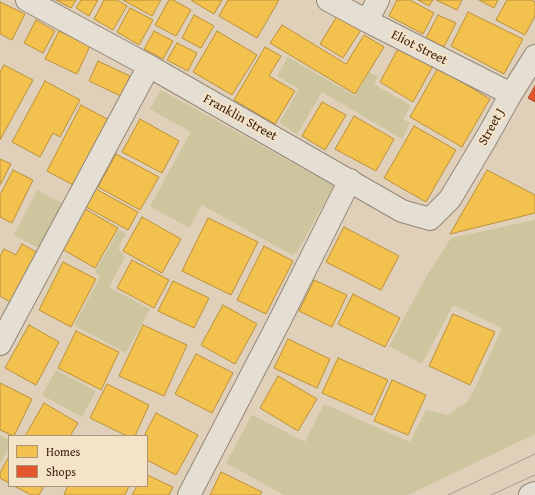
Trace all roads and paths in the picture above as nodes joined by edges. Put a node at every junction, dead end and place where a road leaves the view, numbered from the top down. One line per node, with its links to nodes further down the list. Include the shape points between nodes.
1 (27, 0): 6 (street, Franklin Street)
2 (328, 0): 4 (street, Eliot Street)
3 (378, 0): 4 (street)
4 (367, 21): 7 (street, Eliot Street)
5 (535, 56): 7 (street, Street J)
6 (149, 66): 8 (street, Franklin Street); 10 (street)
7 (511, 94): 9 (street, Street J)
8 (350, 180): 9 (street, Franklin Street, via 402,211 430,219); 12 (street)
9 (450, 199)
10 (0, 344)
11 (535, 493): 13 (street)
12 (189, 495)
13 (530, 495)

